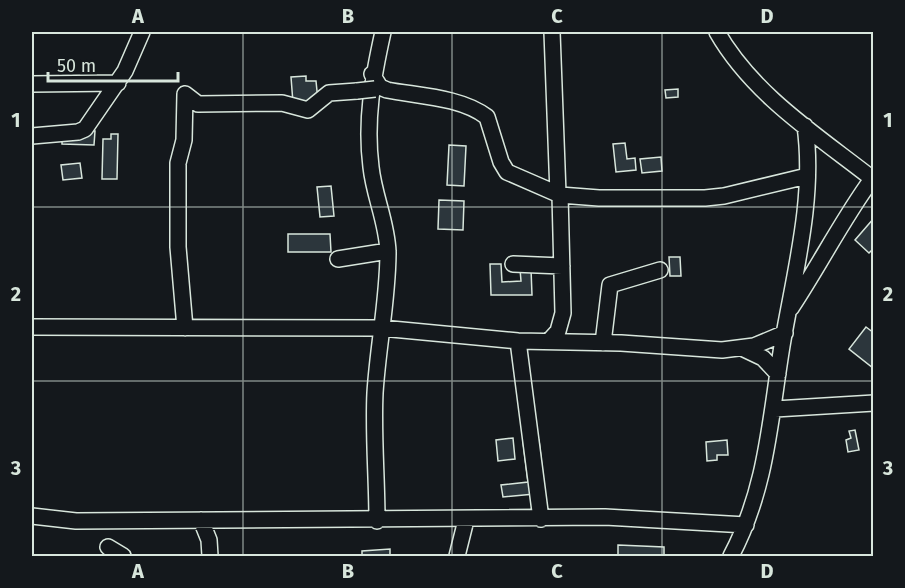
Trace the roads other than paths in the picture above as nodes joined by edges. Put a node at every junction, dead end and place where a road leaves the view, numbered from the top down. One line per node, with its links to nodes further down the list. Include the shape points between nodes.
1 (142, 32): 6 (street)
2 (383, 32): 5 (street)
3 (552, 32): 13 (street)
4 (717, 32): 9 (street, via 743,69)
5 (372, 74): 13 (street, via 380,87 387,90 481,113 487,117 507,172); 14 (street, via 368,125 371,168)
6 (118, 83): 7 (street); 10 (street, via 85,129)
7 (32, 84)
8 (375, 89): 21 (street, bridge, via 329,93 308,110 282,103 198,104 185,94 184,140 178,163 178,247)
9 (805, 126): 11 (street); 12 (street)
10 (32, 136)
11 (807, 176): 13 (street, via 705,198); 19 (street)
12 (872, 177): 19 (street)
13 (559, 195): 17 (street)
14 (388, 251): 15 (street); 22 (street)
15 (338, 259)
16 (513, 264): 17 (street)
17 (562, 266): 25 (street, via 563,313 558,331)
18 (660, 270): 26 (street, via 610,285)
19 (788, 313): 23 (street)
20 (32, 327): 21 (street)
21 (185, 328): 22 (street)
22 (381, 328): 24 (street); 35 (street, via 375,396)
23 (785, 333): 27 (street); 28 (street)
24 (518, 341): 25 (street); 32 (street)
25 (549, 341): 26 (street)
26 (603, 342): 27 (street)
27 (742, 348): 28 (street, via 763,358)
28 (778, 374): 30 (street)
29 (873, 403): 30 (street)
30 (775, 409): 36 (street, via 759,490)
31 (32, 516): 33 (street, via 76,521)
32 (541, 519): 34 (street); 36 (street, via 605,517)
33 (201, 520): 35 (street); 39 (street)
34 (466, 520): 35 (street); 40 (street)
35 (377, 521)
36 (746, 525): 41 (street)
37 (108, 547): 38 (street)
38 (123, 556)
39 (210, 556)
40 (457, 556)
41 (731, 556)

